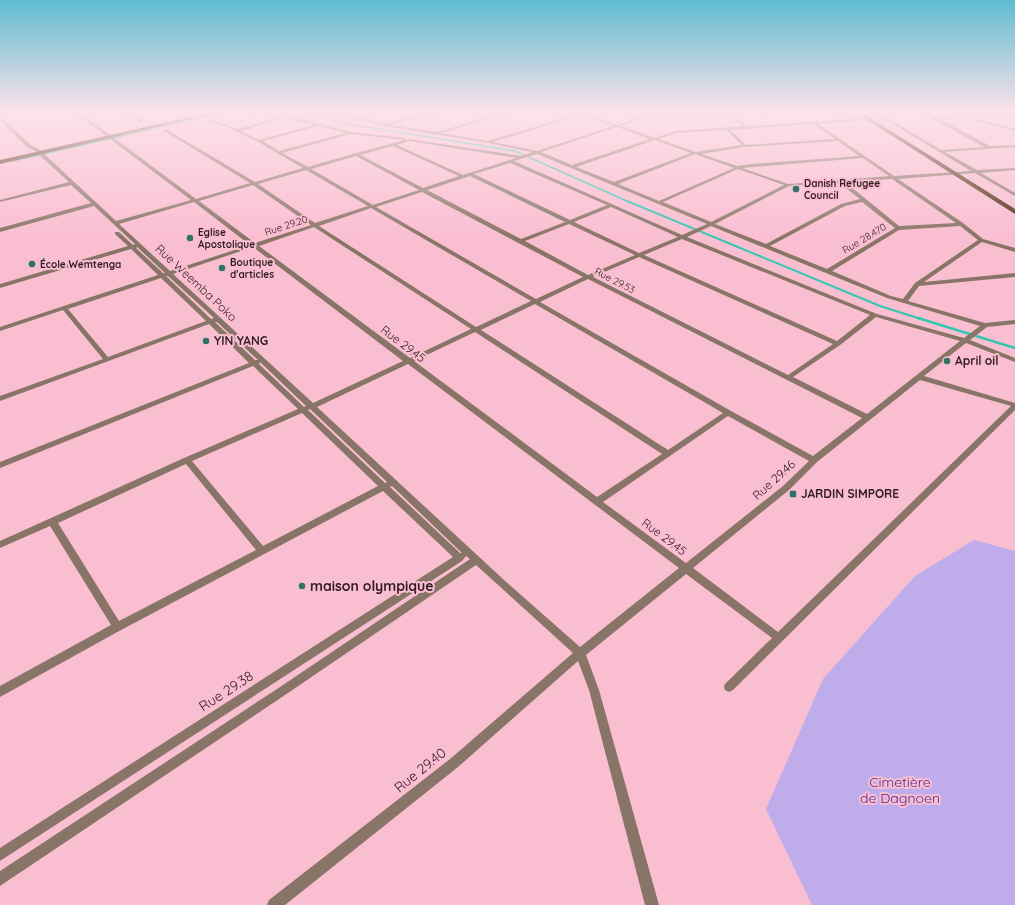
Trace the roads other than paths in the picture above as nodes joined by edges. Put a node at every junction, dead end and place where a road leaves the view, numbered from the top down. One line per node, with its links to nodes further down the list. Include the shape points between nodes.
1 (26, 153): 19 (main road)
2 (37, 153): 32 (street, Rue Weemba Poko)
3 (131, 153): 38 (street, Rue 29.45)
4 (203, 153): 33 (street)
5 (282, 153): 23 (street)
6 (412, 153): 29 (street)
7 (497, 153): 17 (street)
8 (533, 153): 17 (street)
9 (539, 153): 21 (street)
10 (609, 153): 21 (street)
11 (695, 153): 22 (street); 34 (street)
12 (858, 153): 18 (street)
13 (923, 153): 27 (main road)
14 (929, 153): 28 (main road)
15 (944, 153): 25 (street)
16 (355, 154): 23 (street); 36 (street, Rue 29.53)
17 (522, 157): 20 (street, Rue 29.20)
18 (863, 157): 22 (street, via 762,163); 30 (street)
19 (0, 160)
20 (510, 161): 26 (street, Rue 29.20); 42 (street)
21 (573, 166): 34 (street)
22 (739, 167): 35 (street); 41 (street)
23 (307, 168): 33 (street); 44 (street)
24 (1015, 170): 25 (street)
25 (978, 172): 28 (street); 37 (street)
26 (470, 174): 29 (street, Rue 29.20); 47 (street)
27 (956, 174): 28 (street); 30 (street); 46 (main road)
28 (963, 174): 45 (main road)
29 (462, 176): 36 (street, Rue 29.20)
30 (896, 178): 31 (street); 49 (street)
31 (840, 181): 35 (street); 39 (street)
32 (69, 184): 40 (street); 43 (street, Rue Weemba Poko)
33 (253, 184): 38 (street); 50 (street)
34 (614, 184): 41 (street)
35 (788, 185): 51 (street)
36 (422, 190): 44 (street, Rue 29.20); 56 (street, Rue 29.53)
37 (1015, 195)
38 (195, 200): 48 (street); 57 (street, Rue 29.45)
39 (863, 200): 52 (street); 59 (street, via 843,205)
40 (0, 201)
41 (658, 203): 51 (street)
42 (612, 204): 47 (street); 54 (street)
43 (92, 205): 48 (street, Rue Weemba Poko); 53 (street); 58 (street, Rue Weemba Poko)
44 (371, 206): 50 (street, Rue 29.20); 68 (street)
45 (1015, 206)
46 (1015, 212)
47 (571, 221): 56 (street); 61 (street)
48 (115, 223): 58 (street, Rue Weemba Poko)
49 (962, 224): 52 (street, Rue 28.470); 55 (street)
50 (314, 225): 57 (street, Rue 29.20); 77 (street)
51 (708, 226): 54 (street); 59 (street)
52 (898, 228): 62 (street, Rue 28.470)
53 (0, 230)
54 (685, 236): 61 (street); 71 (street)
55 (981, 240): 60 (street); 66 (street)
56 (521, 241): 65 (street, Rue 29.53)
57 (254, 245): 63 (street, Rue 29.20); 83 (street, Rue 29.45)
58 (135, 246): 63 (street, Rue Weemba Poko); 67 (street)
59 (765, 247): 62 (street)
60 (1015, 250)
61 (639, 255): 65 (street); 79 (street)
62 (827, 272): 69 (street)
63 (166, 274): 70 (street, Rue 29.20); 72 (street, Rue Weemba Poko); 73 (street, Rue Weemba Poko)
64 (1015, 275): 66 (street)
65 (588, 277): 68 (street); 85 (street, Rue 29.53)
66 (917, 284): 69 (street)
67 (0, 286)
68 (536, 301): 77 (street); 90 (street)
69 (904, 302): 75 (street)
70 (64, 308): 76 (street, Rue 29.20); 80 (street)
71 (875, 315): 78 (street); 79 (street)
72 (218, 319): 73 (street); 82 (street, Rue Weemba Poko)
73 (211, 322): 80 (street); 82 (street, Rue Weemba Poko)
74 (1015, 322): 75 (street)
75 (985, 325): 78 (street, Rue 29.46)
76 (0, 329)
77 (476, 329): 83 (street); 92 (street)
78 (964, 340): 81 (street); 84 (street, Rue 29.46)
79 (838, 344): 85 (street)
80 (107, 360): 86 (street)
81 (1015, 360)
82 (258, 361): 87 (street, Rue Weemba Poko); 89 (street, Rue Weemba Poko); 95 (street)
83 (407, 361): 87 (street); 97 (street, Rue 29.45)
84 (919, 377): 88 (street); 91 (street, Rue 29.46)
85 (789, 378): 91 (street, Rue 29.53)
86 (0, 399)
87 (312, 406): 89 (street); 96 (street, Rue Weemba Poko)
88 (1015, 406): 104 (street)
89 (304, 410): 93 (street); 96 (street, Rue Weemba Poko)
90 (728, 413): 92 (street); 94 (street)
91 (868, 418): 94 (street, Rue 29.46)
92 (667, 453): 97 (street)
93 (187, 460): 98 (street); 100 (street)
94 (814, 460): 102 (street, Rue 29.46, via 786,488)
95 (0, 465)
96 (389, 484): 100 (street); 101 (street, Rue Weemba Poko); 101 (street, Rue Weemba Poko)
97 (598, 501): 102 (street, Rue 29.45)
98 (52, 521): 99 (street); 103 (street)
99 (0, 545)
100 (262, 551): 103 (street)
101 (468, 556): 105 (street); 108 (street, Rue 29.38); 109 (street, via 284,690)
102 (686, 567): 104 (street, Rue 29.45); 105 (street, Rue 29.46)
103 (117, 627): 107 (street)
104 (779, 638): 106 (street)
105 (580, 653): 110 (street, Rue 29.40, via 454,763); 111 (street, via 594,690)
106 (729, 687)
107 (0, 692)
108 (0, 856)
109 (0, 878)
110 (274, 905)
111 (652, 905)

